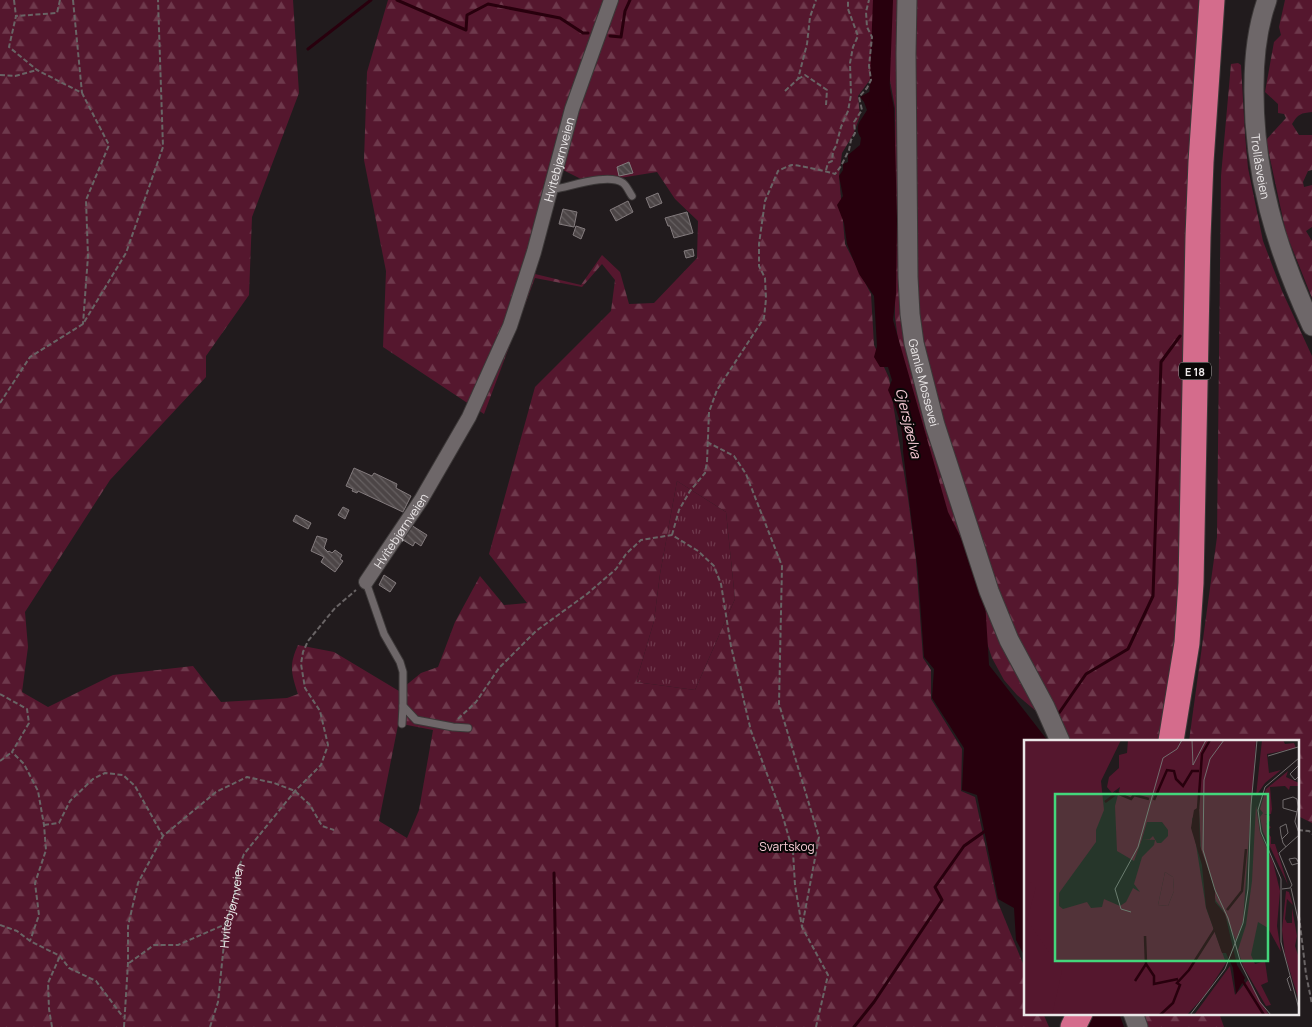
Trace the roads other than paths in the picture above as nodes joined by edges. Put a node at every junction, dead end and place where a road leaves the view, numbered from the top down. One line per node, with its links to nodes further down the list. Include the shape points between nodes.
1 (611, 0): 6 (street, Hvitebjørnveien, via 572,109)
2 (907, 0): 13 (main road, Gamle Mossevei, via 908,277 914,343 935,425 989,591 1009,640)
3 (1212, 0): 14 (highway, E 18, via 1198,237 1191,583 1187,643)
4 (1221, 0): 15 (highway, E 18, via 1210,152 1202,581 1197,642)
5 (1267, 0): 8 (main road, Trollåsveien, via 1258,33 1254,69 1259,163 1269,216)
6 (551, 189): 7 (lane, via 610,179 623,184); 9 (street, Hvitebjørnveien, via 510,326 469,417 421,500)
7 (632, 196)
8 (1312, 326)
9 (366, 582): 10 (lane, via 384,634 403,672)
10 (403, 706): 11 (lane); 12 (lane, via 416,720)
11 (402, 724)
12 (468, 728)
13 (1060, 740)
14 (1171, 740)
15 (1181, 740)
16 (1080, 1014): 19 (highway)
17 (1092, 1014): 20 (highway)
18 (1133, 1014): 21 (main road)
19 (1073, 1027)
20 (1086, 1027)
21 (1138, 1027)

